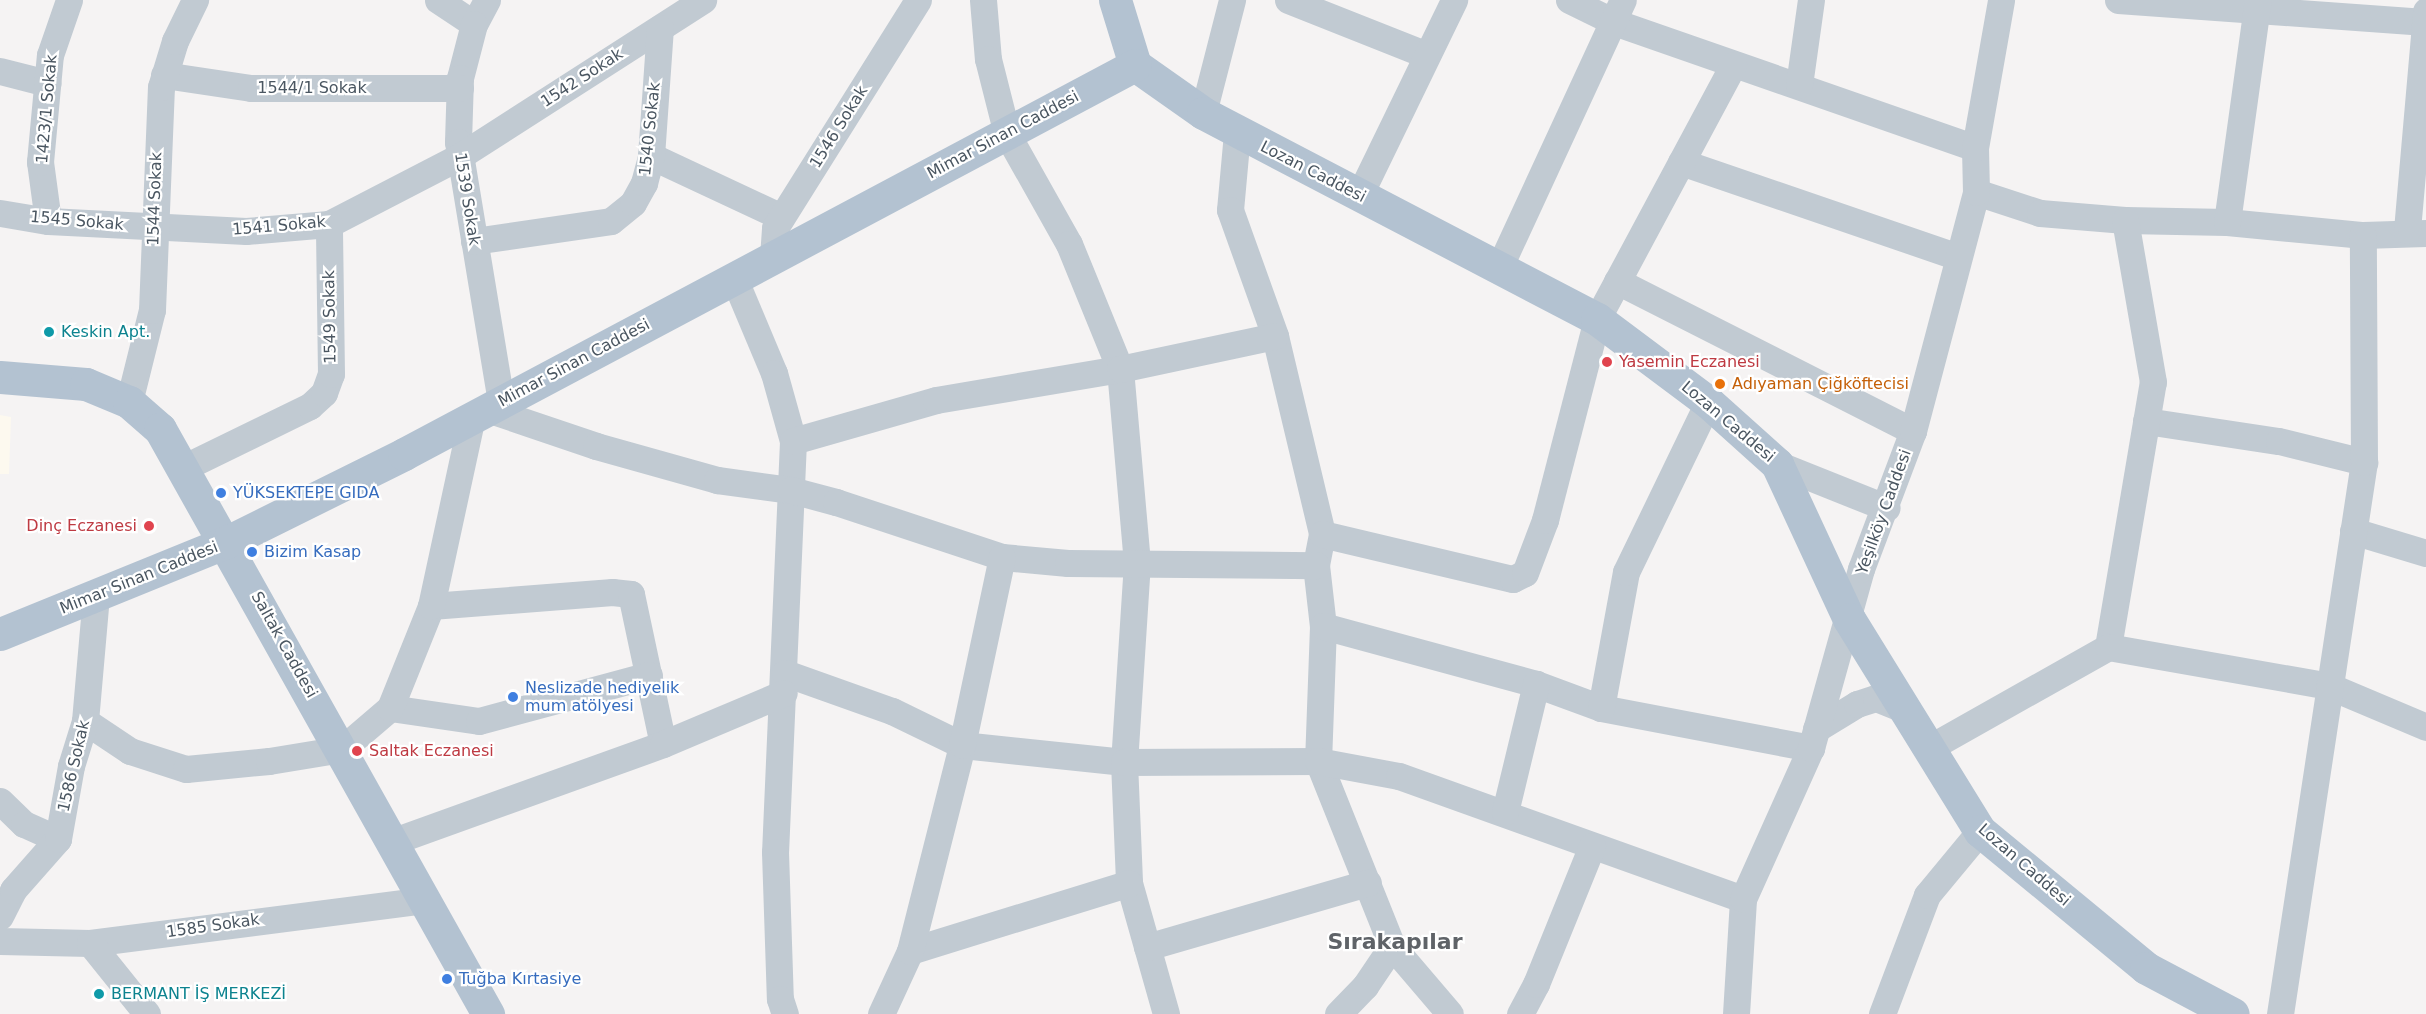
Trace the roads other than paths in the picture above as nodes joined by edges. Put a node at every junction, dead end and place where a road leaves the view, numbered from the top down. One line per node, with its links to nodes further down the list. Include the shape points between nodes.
1 (69, 0): 26 (street, 1423/1 Sokak, via 50,55)
2 (195, 0): 25 (street, 1544 Sokak)
3 (438, 0): 19 (street)
4 (487, 0): 19 (street, 1539 Sokak)
5 (703, 0): 20 (street, 1542 Sokak)
6 (982, 0): 31 (street, via 988,59)
7 (1115, 0): 22 (main road)
8 (1232, 0): 29 (street)
9 (1288, 0): 21 (street)
10 (1454, 0): 21 (street)
11 (1569, 0): 17 (street)
12 (1811, 0): 27 (street)
13 (2001, 0): 32 (street, Yeşilköy Caddesi)
14 (2118, 0): 16 (street)
15 (908, 3): 39 (street, 1546 Sokak)
16 (2258, 5): 18 (street); 42 (street)
17 (1618, 11): 23 (street); 50 (street)
18 (2426, 16): 45 (street)
19 (474, 24): 28 (street, 1539 Sokak)
20 (660, 28): 33 (street, 1542 Sokak); 34 (street, 1540 Sokak)
21 (1427, 55): 37 (street)
22 (1135, 64): 29 (main road, Lozan Caddesi); 31 (main road, Mimar Sinan Caddesi)
23 (1733, 65): 27 (street); 35 (street)
24 (0, 71): 26 (street)
25 (164, 75): 28 (street, 1544/1 Sokak, via 251,88); 44 (street, 1544 Sokak)
26 (47, 83): 41 (street, 1423/1 Sokak, via 40,162)
27 (1799, 85): 32 (street)
28 (460, 88): 33 (street, 1539 Sokak)
29 (1203, 113): 30 (main road, Lozan Caddesi)
30 (1237, 133): 37 (main road, Lozan Caddesi); 54 (street, via 1230,210)
31 (1007, 134): 48 (main road, Mimar Sinan Caddesi); 55 (street, via 1069,244)
32 (1975, 148): 36 (street, Yeşilköy Caddesi)
33 (460, 156): 43 (street, 1541 Sokak); 47 (street, 1539 Sokak)
34 (651, 156): 39 (street); 47 (street, 1540 Sokak, via 644,183 633,203 611,221)
35 (1680, 162): 49 (street); 52 (street)
36 (1976, 192): 40 (street, via 2040,213); 49 (street, Yeşilköy Caddesi)
37 (1359, 196): 50 (main road, Lozan Caddesi)
38 (0, 213): 41 (street, 1545 Sokak)
39 (781, 217): 48 (street, 1546 Sokak, via 775,228)
40 (2125, 220): 42 (street); 60 (street, via 2153,382)
41 (48, 221): 44 (street, 1545 Sokak)
42 (2227, 222): 46 (street)
43 (328, 224): 44 (street, 1541 Sokak, via 246,231); 65 (street, 1549 Sokak, via 331,375 324,393 310,406)
44 (154, 228): 57 (street, 1544 Sokak, via 152,310)
45 (2416, 232): 46 (street)
46 (2363, 235): 63 (street)
47 (474, 241): 59 (street, 1539 Sokak)
48 (773, 257): 51 (main road, Mimar Sinan Caddesi)
49 (1958, 257): 61 (street, Yeşilköy Caddesi)
50 (1499, 268): 53 (main road, Lozan Caddesi)
51 (734, 278): 59 (main road, Mimar Sinan Caddesi); 62 (street, via 774,373)
52 (1617, 280): 53 (street); 61 (street)
53 (1597, 319): 58 (main road, Lozan Caddesi); 69 (street, via 1545,520 1526,573 1513,579)
54 (1275, 336): 55 (street); 69 (street)
55 (1120, 369): 62 (street, via 936,400); 73 (street)
56 (0, 377): 57 (main road, Saltak Caddesi, via 86,384)
57 (129, 402): 65 (main road, Saltak Caddesi, via 160,429)
58 (1708, 402): 64 (main road, Lozan Caddesi); 86 (street, via 1626,572)
59 (486, 410): 66 (street, via 717,480); 70 (main road, Mimar Sinan Caddesi); 76 (street)
60 (2146, 420): 63 (street, via 2278,441); 80 (street)
61 (1913, 431): 67 (street, Yeşilköy Caddesi)
62 (793, 441): 66 (street)
63 (2364, 462): 68 (street)
64 (1777, 464): 67 (street); 77 (main road, Lozan Caddesi)
65 (183, 468): 70 (main road, Saltak Caddesi)
66 (791, 490): 72 (street, via 902,521); 82 (street)
67 (1887, 508): 77 (street, Yeşilköy Caddesi, via 1861,569)
68 (2353, 531): 71 (street); 84 (street)
69 (1322, 534): 74 (street)
70 (226, 542): 75 (main road, Mimar Sinan Caddesi); 94 (main road, Saltak Caddesi)
71 (2426, 553)
72 (1002, 557): 73 (street, via 1068,563); 92 (street)
73 (1137, 562): 74 (street); 96 (street)
74 (1316, 565): 78 (street)
75 (96, 596): 79 (main road, Mimar Sinan Caddesi); 88 (street, 1586 Sokak)
76 (431, 606): 81 (street, via 631,594); 85 (street)
77 (1849, 619): 87 (main road, Lozan Caddesi); 90 (street, Yeşilköy Caddesi)
78 (1323, 626): 83 (street); 95 (street)
79 (1, 633)
80 (2108, 647): 84 (street); 93 (street)
81 (649, 675): 85 (street, via 479,721); 91 (street)
82 (784, 683): 91 (street); 92 (street, via 892,711); 115 (street, via 776,852 780,999)
83 (1536, 684): 86 (street); 98 (street)
84 (2329, 686): 89 (street); 124 (street)
85 (390, 708): 94 (street)
86 (1601, 708): 90 (street)
87 (1906, 710): 90 (street, via 1876,698 1857,704); 93 (main road, Lozan Caddesi)
88 (85, 722): 94 (street, via 130,751 186,769); 100 (street, 1586 Sokak, via 71,766)
89 (2426, 727)
90 (1814, 739): 105 (street, Yeşilköy Caddesi)
91 (663, 744): 101 (street)
92 (962, 745): 96 (street); 112 (street)
93 (1929, 748): 99 (main road, Lozan Caddesi)
94 (342, 749): 101 (main road, Saltak Caddesi)
95 (1317, 761): 96 (street); 98 (street, via 1399,776); 104 (street)
96 (1124, 762): 103 (street)
97 (0, 801): 100 (street, via 24,824)
98 (1505, 812): 102 (street)
99 (1980, 831): 122 (street, via 1927,895); 123 (main road, Lozan Caddesi, via 2146,968)
100 (58, 839): 107 (street, via 13,890)
101 (394, 841): 106 (main road, Saltak Caddesi)
102 (1592, 846): 105 (street); 120 (street)
103 (1129, 883): 111 (street); 112 (street)
104 (1368, 883): 110 (street); 111 (street)
105 (1743, 899): 121 (street, Yeşilköy Caddesi)
106 (426, 900): 109 (street, 1585 Sokak); 114 (main road, Saltak Caddesi)
107 (0, 916)
108 (0, 941): 109 (street, 1585 Sokak)
109 (90, 943): 113 (street)
110 (1392, 946): 118 (street, via 1365,986); 119 (street)
111 (1147, 947): 117 (street)
112 (910, 951): 116 (street)
113 (147, 1014)
114 (488, 1014)
115 (785, 1014)
116 (881, 1014)
117 (1166, 1014)
118 (1338, 1014)
119 (1450, 1014)
120 (1520, 1014)
121 (1736, 1014)
122 (1882, 1014)
123 (2233, 1014)
124 (2280, 1014)

